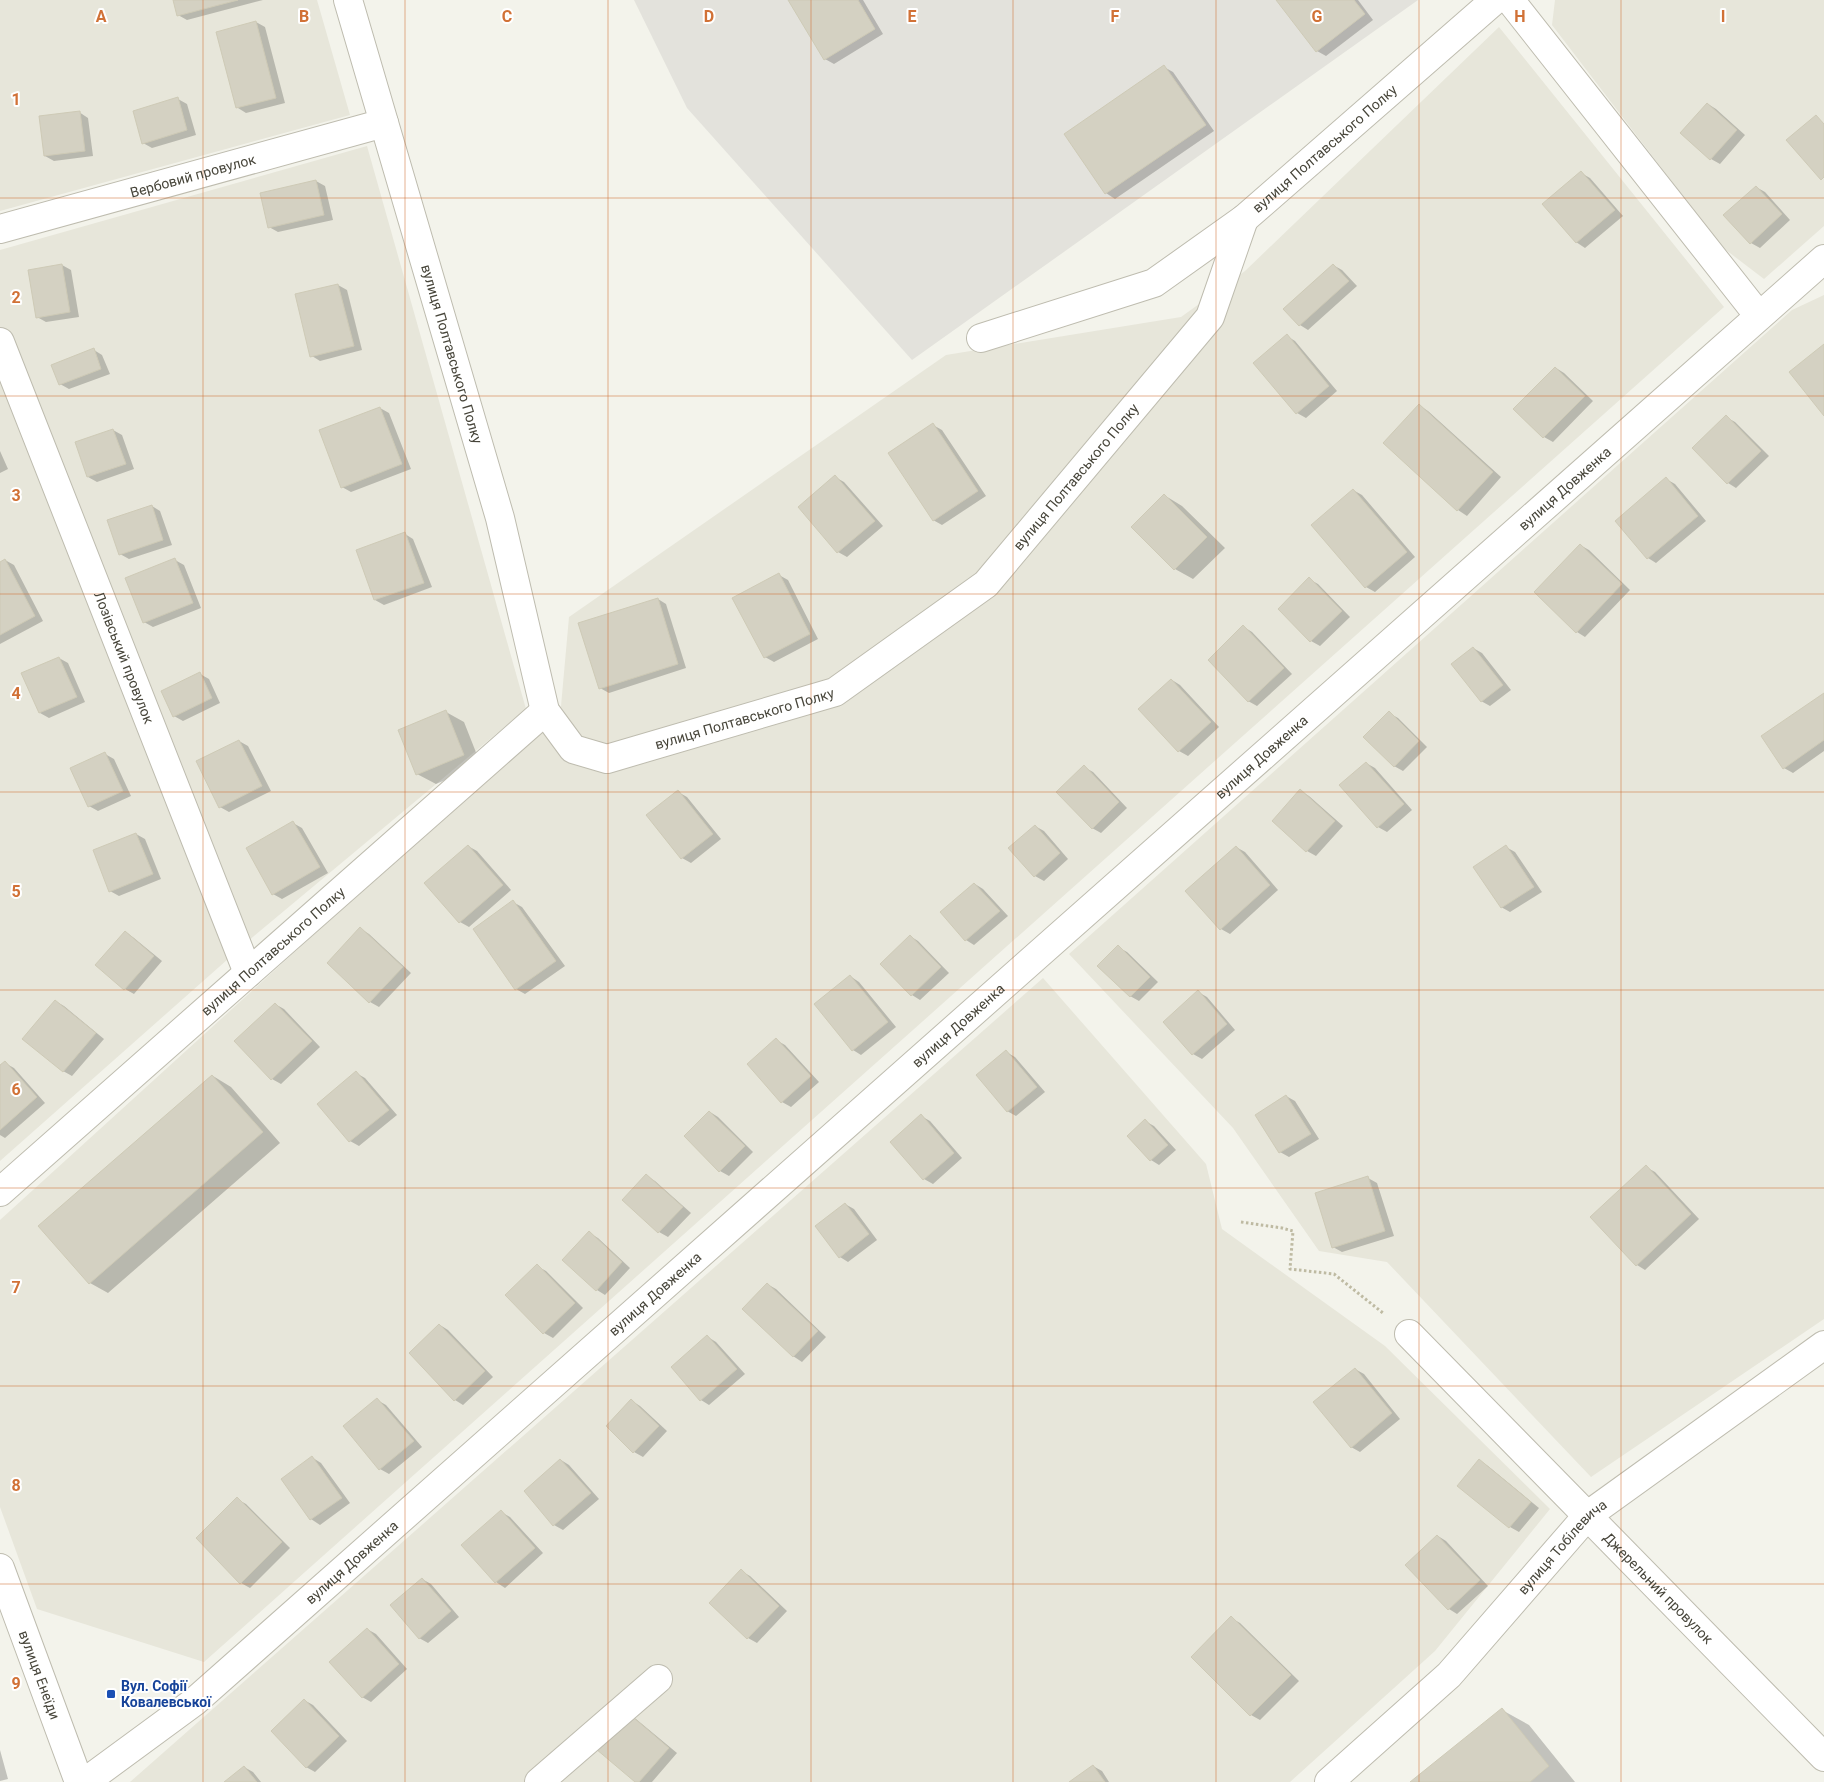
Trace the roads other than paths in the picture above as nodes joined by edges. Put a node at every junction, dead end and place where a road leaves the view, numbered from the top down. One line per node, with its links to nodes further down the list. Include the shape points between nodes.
1 (348, 0): 4 (street, вулиця Полтавського Полку)
2 (1495, 0): 5 (street, вулиця Полтавського Полку)
3 (1510, 0): 8 (street)
4 (384, 123): 6 (street, Вербовий провулок); 11 (street, вулиця Полтавського Полку, via 500,518)
5 (1244, 220): 9 (street, via 1154,283); 11 (street, вулиця Полтавського Полку, via 1210,317 986,584 868,670 834,692 607,759 573,749)
6 (0, 229)
7 (1824, 259): 8 (street, вулиця Довженка)
8 (1759, 316): 21 (street, вулиця Довженка, via 194,1702)
9 (981, 338)
10 (0, 342): 12 (street, Лозівський провулок)
11 (545, 711): 12 (street, вулиця Полтавського Полку)
12 (248, 973): 13 (street, вулиця Полтавського Полку)
13 (0, 1192)
14 (1409, 1334): 16 (street, Джерельний провулок)
15 (1824, 1345): 16 (street, вулиця Тобілевича)
16 (1588, 1515): 19 (street, Джерельний провулок); 23 (street, вулиця Тобілевича, via 1449,1674)
17 (0, 1568): 20 (street, вулиця Енеїди)
18 (658, 1678): 22 (street)
19 (1824, 1757)
20 (79, 1782)
21 (85, 1782)
22 (539, 1782)
23 (1329, 1782)

